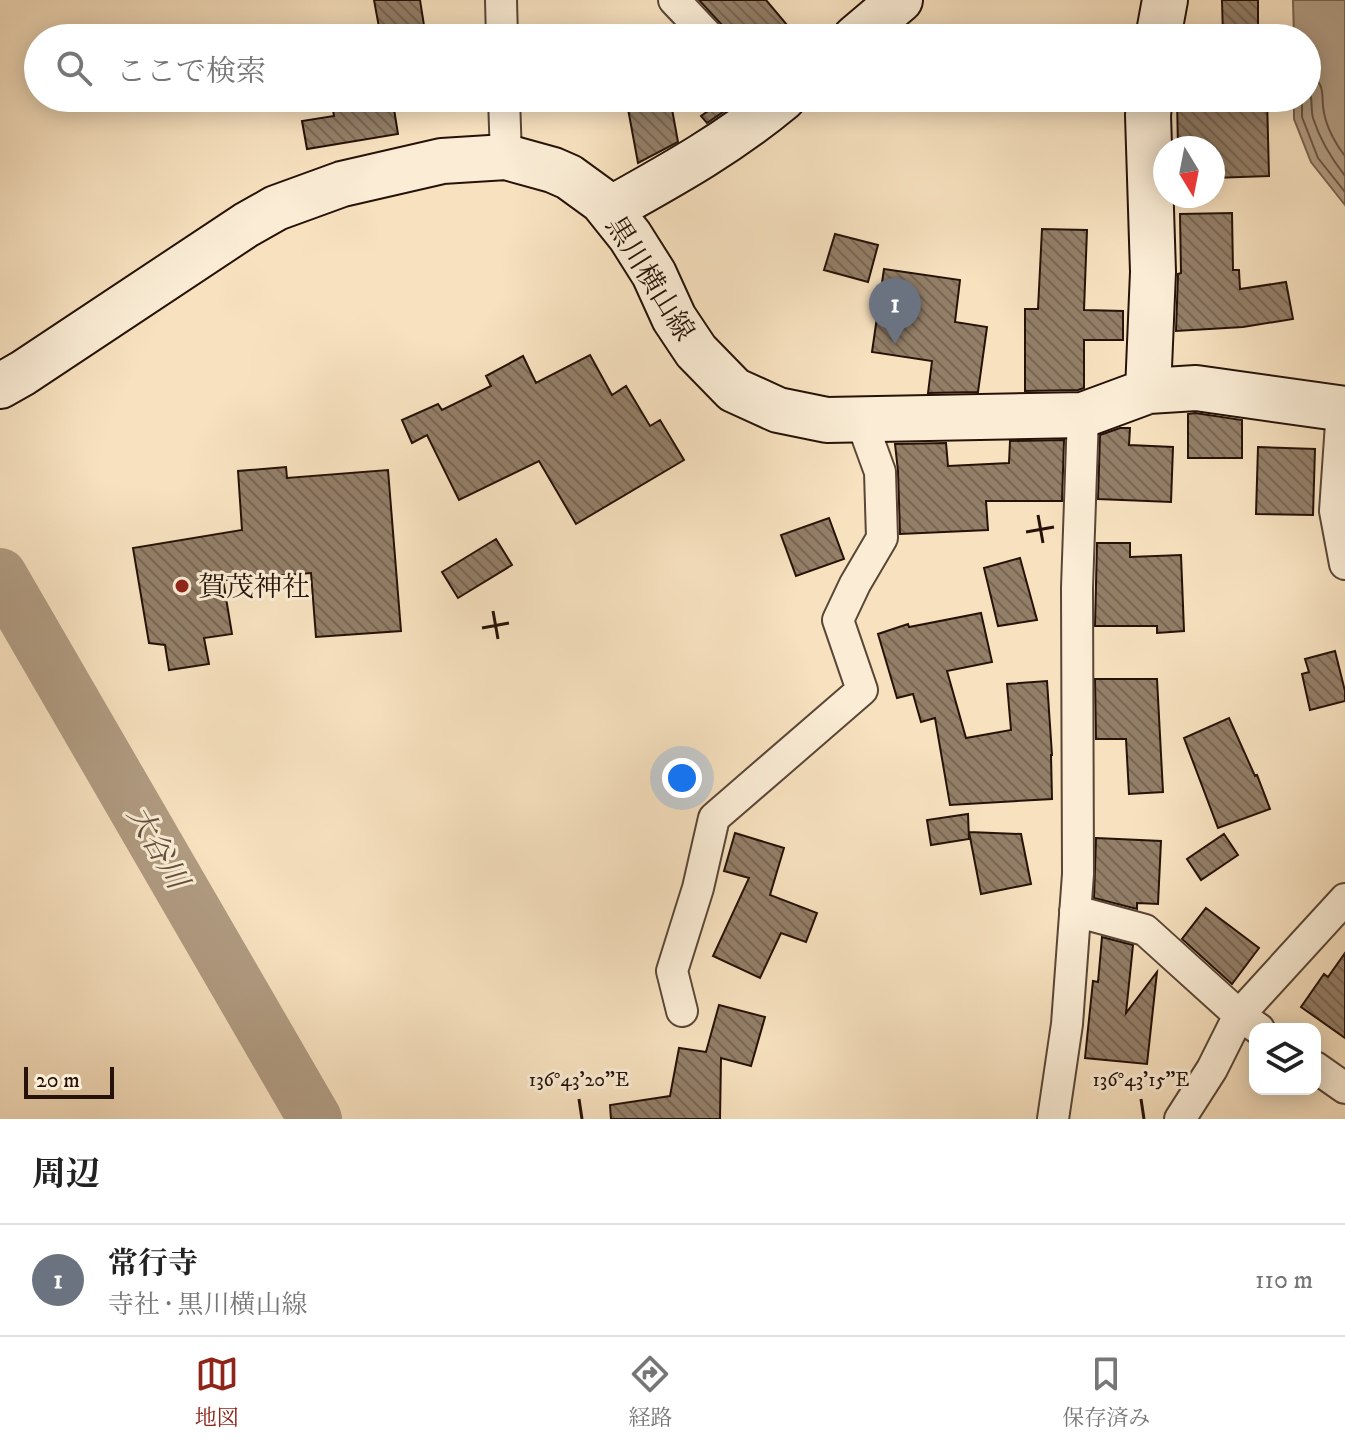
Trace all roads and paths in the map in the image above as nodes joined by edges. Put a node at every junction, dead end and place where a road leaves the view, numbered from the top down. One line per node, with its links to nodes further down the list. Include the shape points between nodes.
1 (501, 0): 5 (street)
2 (674, 0): 6 (street)
3 (900, 0): 7 (main road)
4 (1165, 0): 8 (main road)
5 (502, 24)
6 (697, 24)
7 (872, 24)
8 (1161, 24)
9 (504, 112): 12 (street)
10 (764, 112): 13 (main road, via 706,155)
11 (1148, 112): 15 (main road, via 1153,272)
12 (506, 157): 13 (main road, 黒川横山線, via 569,177); 14 (main road, 黒川横山線, via 442,161 342,184 276,208)
13 (611, 212): 18 (main road, 黒川横山線, via 654,274 696,351 734,390 778,410 827,420)
14 (4, 383)
15 (1148, 391): 16 (main road, 黒川横山線, via 1196,388); 17 (main road, 黒川横山線)
16 (1344, 409): 19 (street, via 1335,511)
17 (1083, 415): 18 (main road, 黒川横山線); 21 (street)
18 (861, 420): 22 (street, via 880,472 882,538 838,620 862,690 714,818 672,971)
19 (1345, 564)
20 (1345, 899): 23 (street)
21 (1075, 911): 23 (street, via 1145,930); 26 (street)
22 (682, 1011)
23 (1249, 1022): 27 (street)
24 (1321, 1071): 25 (street)
25 (1345, 1088)
26 (1053, 1119)
27 (1180, 1119)

